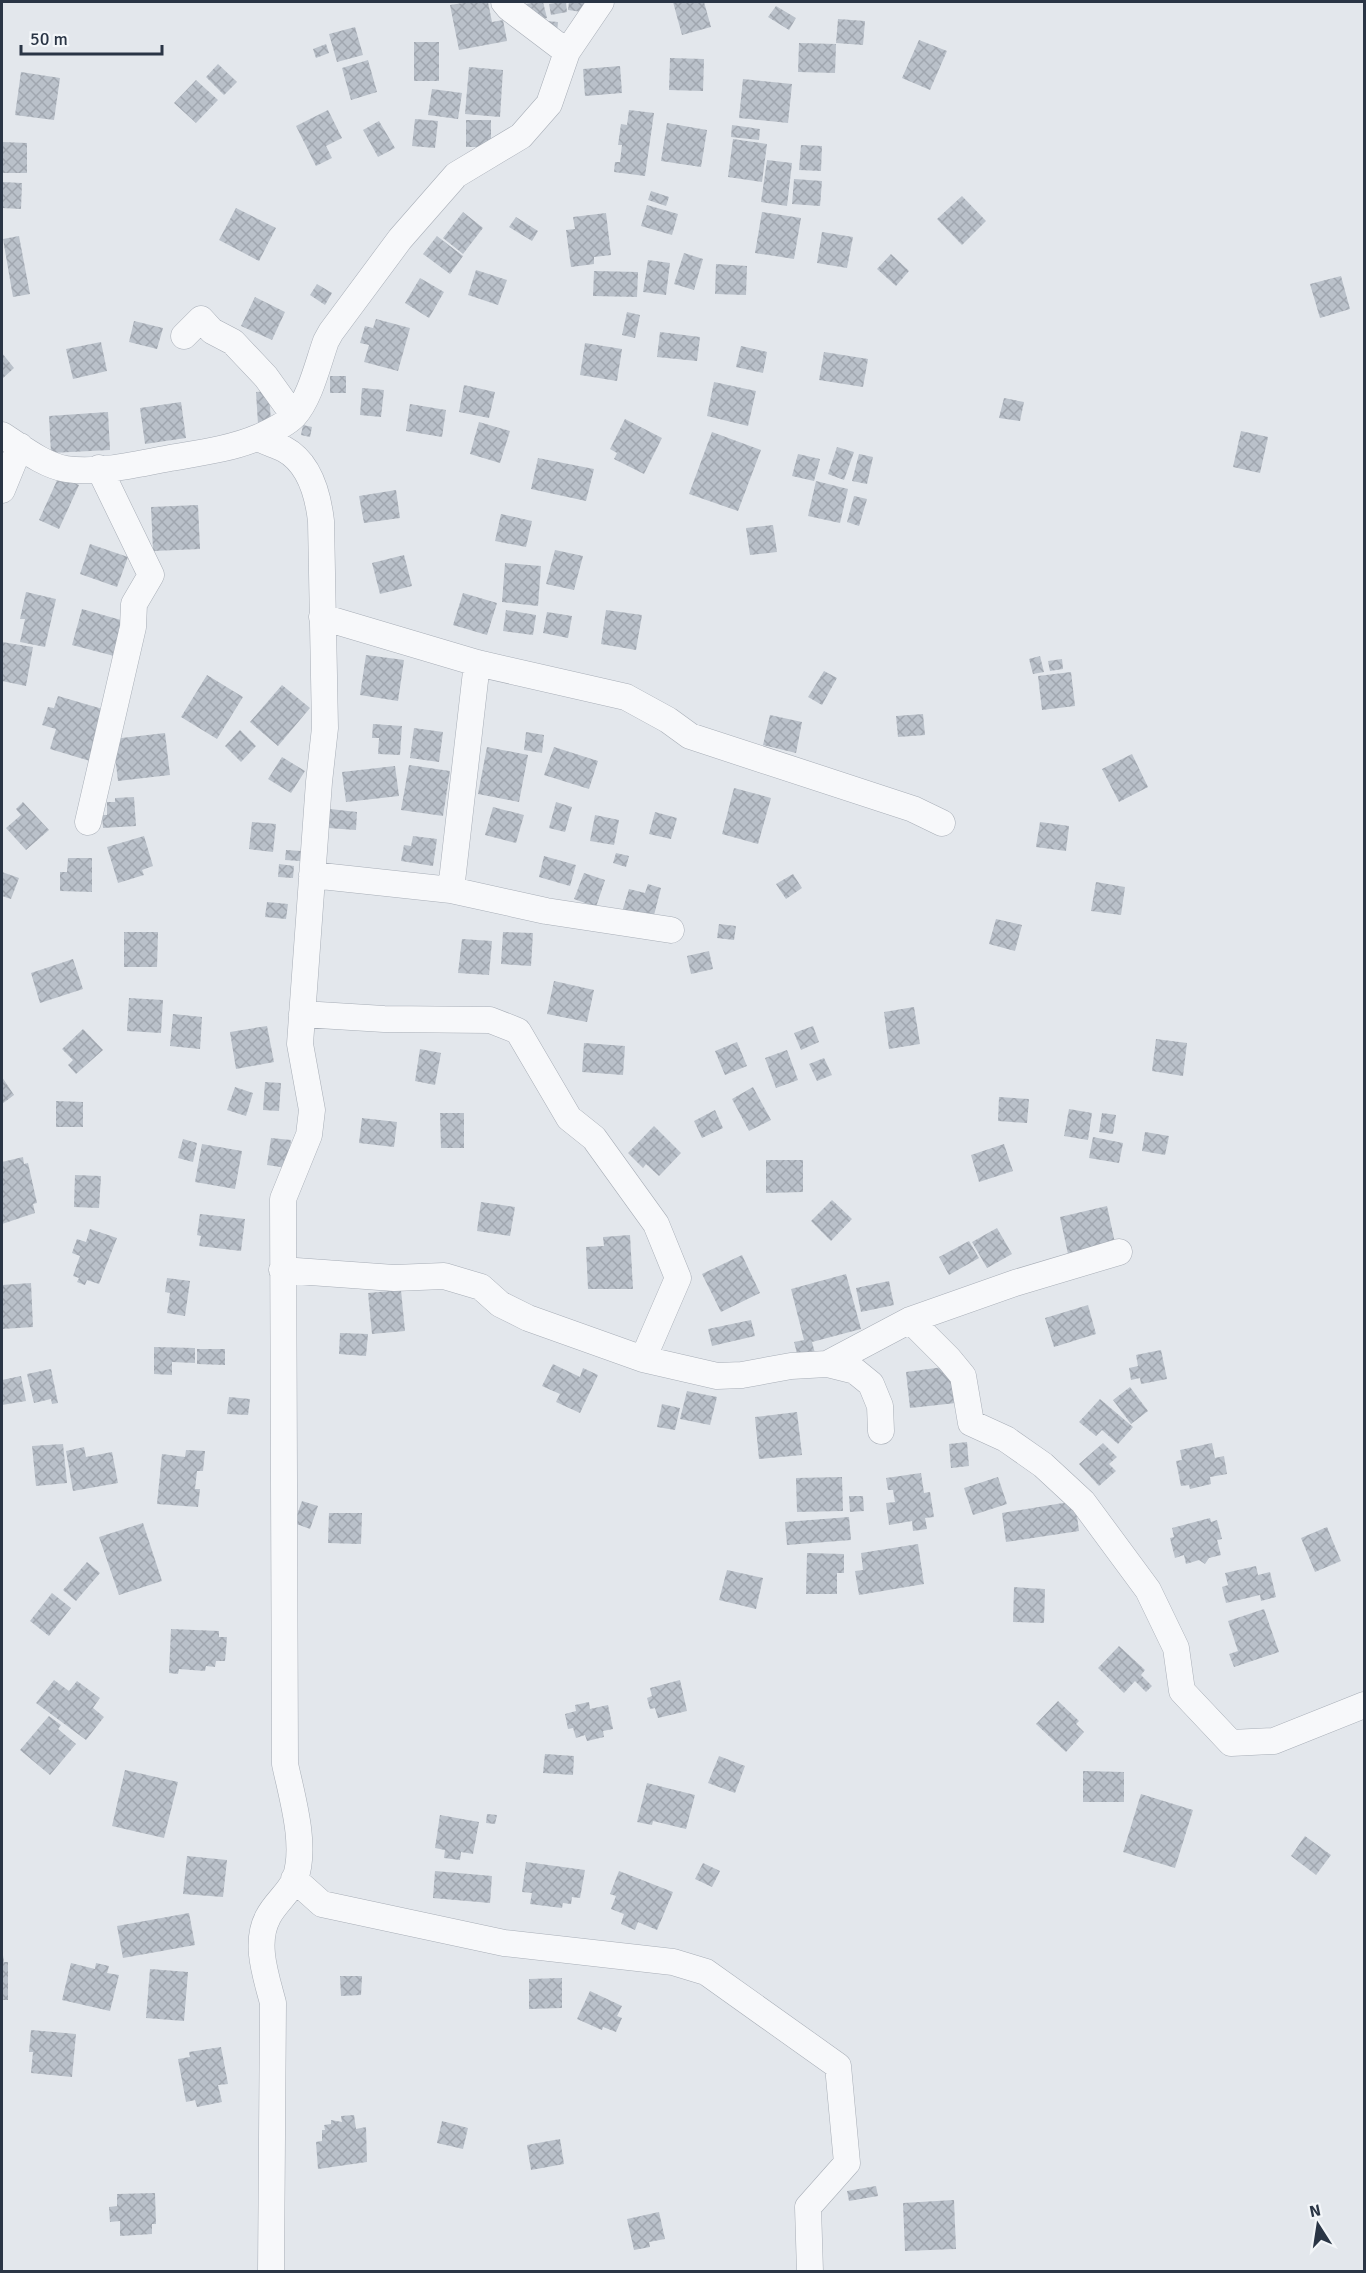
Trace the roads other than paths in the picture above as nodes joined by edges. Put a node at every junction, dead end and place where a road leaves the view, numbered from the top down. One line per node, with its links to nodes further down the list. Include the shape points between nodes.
1 (504, 2): 3 (street)
2 (601, 2): 3 (street)
3 (567, 52): 5 (street, via 549,104 521,136 456,176 393,248 326,341 303,403)
4 (184, 336): 5 (street, via 201,319 212,331 232,342 266,377)
5 (294, 416): 6 (street)
6 (258, 438): 8 (street, via 218,450); 10 (street, via 286,450 315,490 321,521)
7 (11, 441): 8 (street, via 64,469); 9 (street)
8 (99, 468): 12 (street, via 151,575 134,604 133,627)
9 (2, 490)
10 (322, 616): 11 (street); 14 (street, via 325,728)
11 (477, 663): 13 (street, via 626,697 690,736 913,809); 15 (street)
12 (88, 822)
13 (942, 824)
14 (312, 875): 15 (street); 17 (street)
15 (452, 890): 16 (street, via 546,911)
16 (671, 930)
17 (302, 1014): 19 (street, via 300,1044 312,1110 309,1135 283,1199); 21 (street, via 490,1020 518,1030 569,1118 594,1138 656,1224 678,1278)
18 (1119, 1252): 20 (street)
19 (282, 1270): 21 (street, via 394,1278 444,1276 481,1287 500,1304 528,1318); 25 (street, via 285,1764 299,1855)
20 (910, 1320): 22 (street); 24 (street, via 963,1376 971,1423 1006,1439 1043,1464 1083,1502 1148,1590 1176,1648 1182,1691 1231,1743 1274,1741)
21 (644, 1359): 22 (street, via 717,1376)
22 (827, 1364): 23 (street, via 855,1371 871,1384 880,1406)
23 (881, 1431)
24 (1365, 1705)
25 (294, 1879): 26 (street, via 267,1917 261,1940 273,2003); 27 (street, via 322,1904 504,1943 673,1962 706,1972 838,2066 847,2163 808,2207)
26 (271, 2271)
27 (810, 2271)

